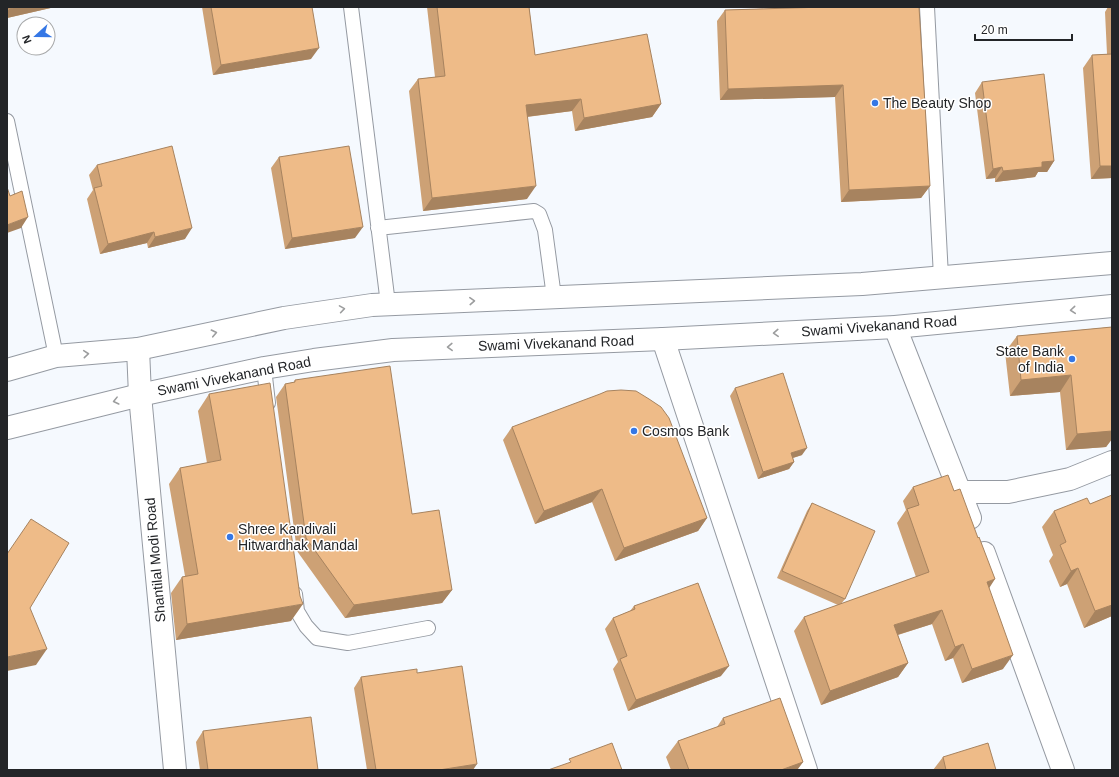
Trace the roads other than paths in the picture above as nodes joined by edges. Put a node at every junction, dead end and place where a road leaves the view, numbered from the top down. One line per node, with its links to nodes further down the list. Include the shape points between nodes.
1 (351, 7): 4 (lane)
2 (927, 7): 6 (lane)
3 (7, 121): 13 (lane)
4 (378, 228): 7 (lane, via 534,212 539,214 545,230); 8 (lane)
5 (1112, 263): 6 (main road)
6 (941, 277): 7 (main road, via 854,284)
7 (554, 297): 8 (main road, one-way to 7)
8 (388, 304): 12 (main road, one-way to 8, via 284,318)
9 (1112, 306): 10 (main road, Swami Vivekanand Road, one-way to 10)
10 (895, 327): 11 (main road, Swami Vivekanand Road, one-way to 11); 20 (main road)
11 (663, 339): 14 (main road, Swami Vivekanand Road, one-way to 14, via 393,350); 24 (main road)
12 (138, 349): 13 (main road, one-way to 12); 16 (main road, Shantilal Modi Road)
13 (56, 356): 15 (main road)
14 (264, 368): 16 (main road, Swami Vivekanand Road); 17 (lane)
15 (7, 370)
16 (140, 395): 18 (main road, Swami Vivekanand Road, one-way to 18); 23 (main road, Shantilal Modi Road)
17 (270, 418)
18 (7, 428)
19 (1112, 462): 20 (main road, via 1070,479 1008,492)
20 (960, 492): 25 (main road)
21 (293, 580): 22 (lane, via 297,611 317,638 348,643)
22 (428, 628)
23 (175, 770)
24 (806, 770)
25 (1063, 770)

